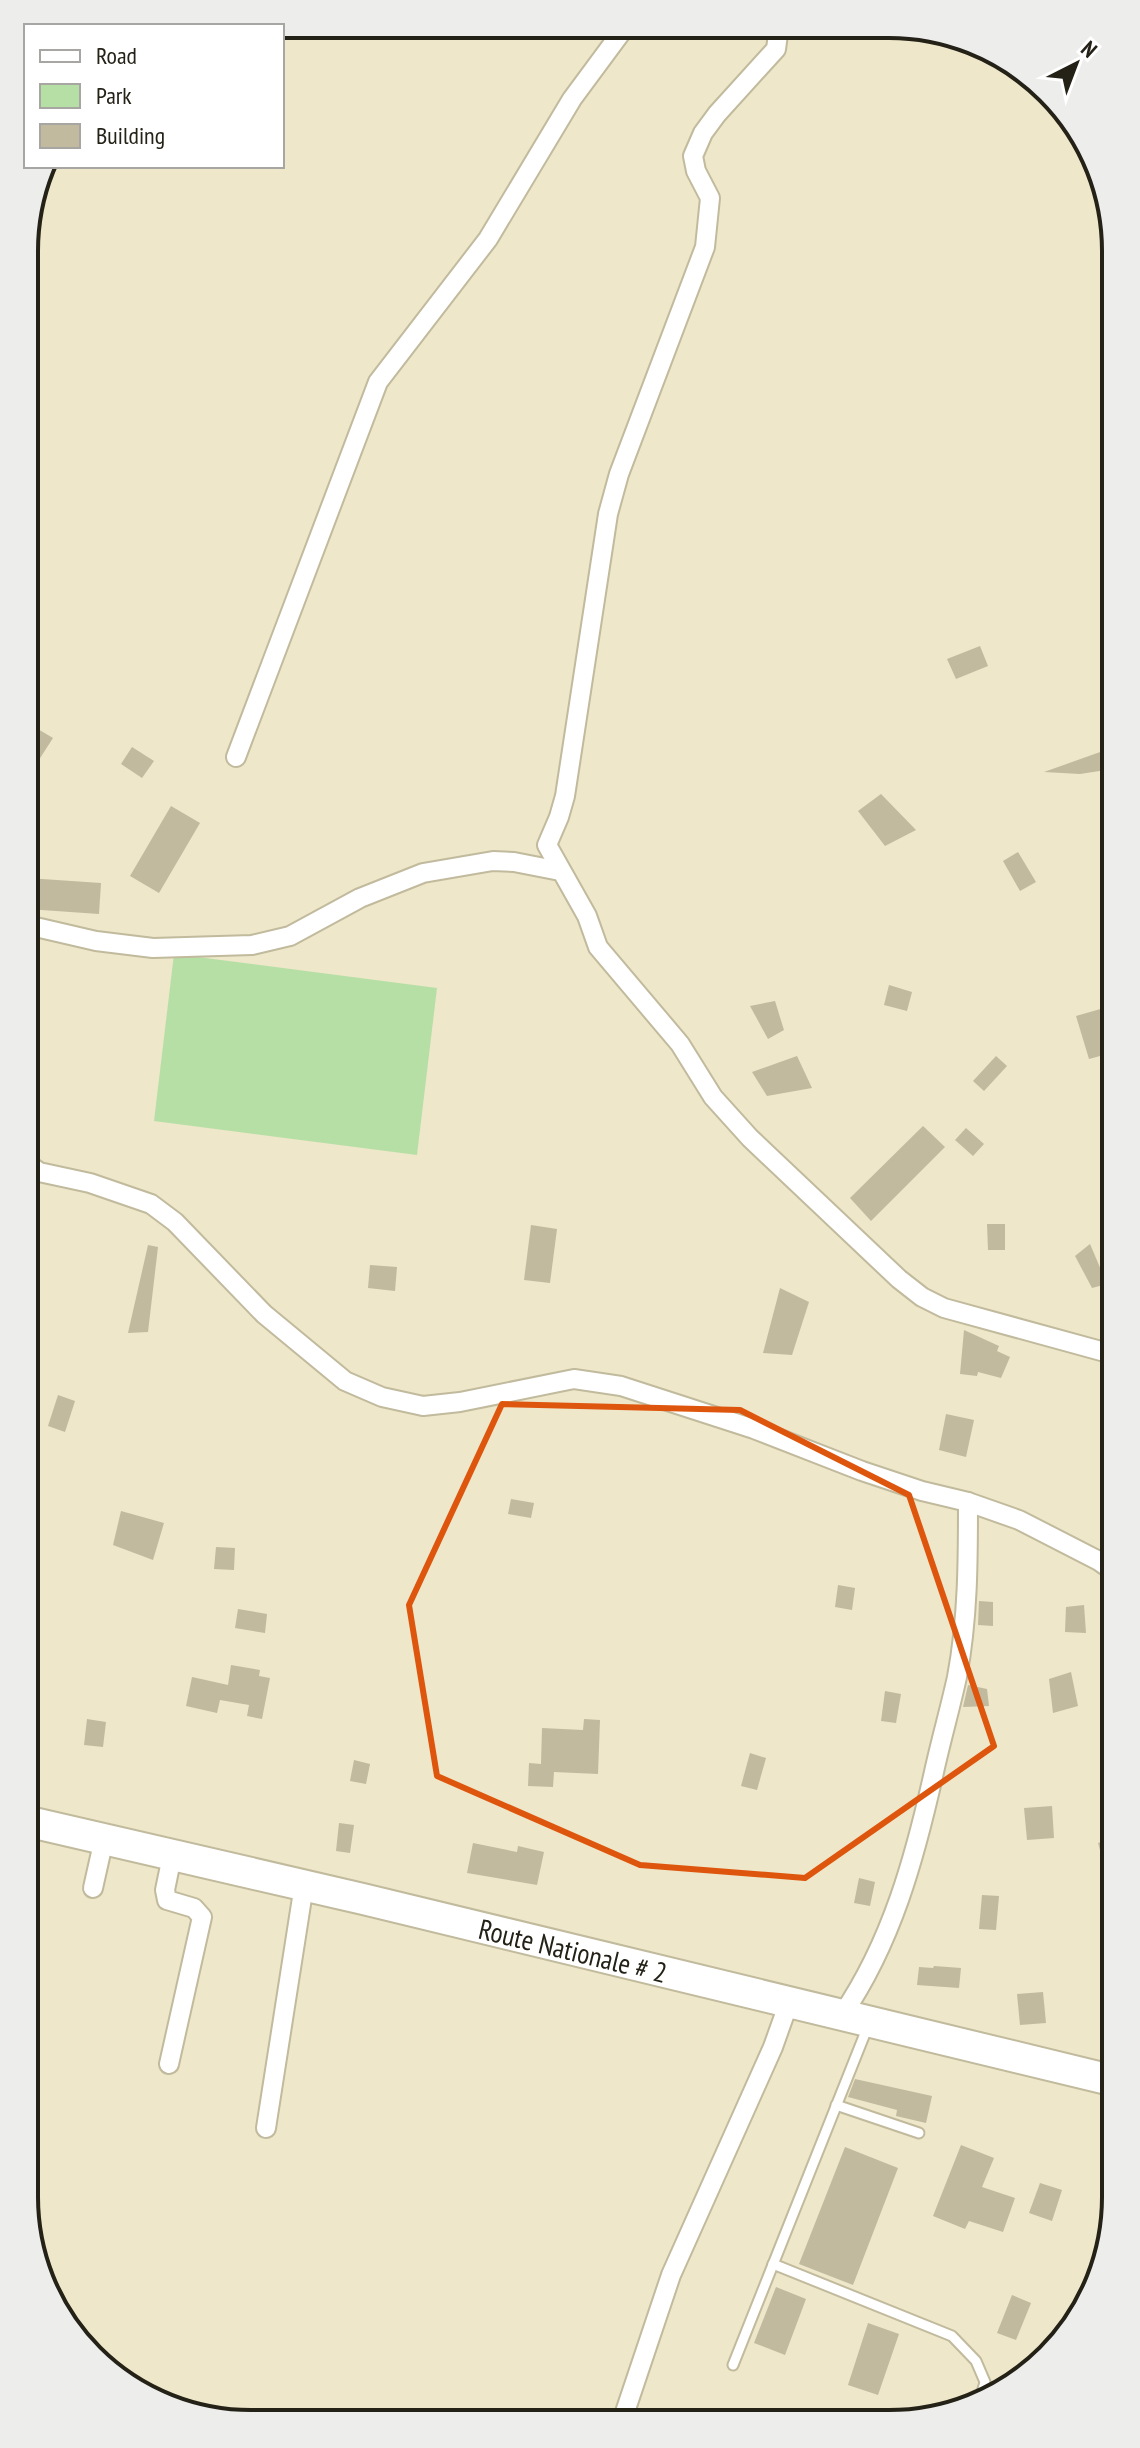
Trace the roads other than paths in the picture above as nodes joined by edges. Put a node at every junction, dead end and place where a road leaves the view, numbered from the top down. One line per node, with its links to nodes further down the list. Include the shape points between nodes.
1 (617, 38): 3 (street, via 572,99 488,239 378,382)
2 (778, 38): 4 (street, via 776,49 703,133 693,156 710,198 705,247 608,514 565,796 547,845)
3 (236, 757)
4 (560, 871): 5 (street, via 493,861 423,873 360,898 290,936 252,945 153,948); 7 (street, via 587,916 598,947 680,1044 713,1097 899,1279 944,1308)
5 (38, 928)
6 (38, 1171): 8 (street, via 151,1204 264,1314 335,1374 382,1397 423,1406 574,1379 621,1386 907,1486)
7 (1102, 1351)
8 (968, 1502): 9 (street, via 1019,1520); 16 (street, via 968,1583 957,1676 923,1823)
9 (1102, 1563)
10 (38, 1824): 11 (main road, Route Nationale # 2)
11 (104, 1839): 12 (main road, Route Nationale # 2); 14 (street)
12 (172, 1856): 13 (main road, Route Nationale # 2); 17 (street, via 167,1900 194,1908 202,1917)
13 (304, 1885): 15 (main road, Route Nationale # 2); 20 (street)
14 (93, 1888)
15 (789, 2002): 16 (main road, Route Nationale # 2); 25 (street, via 671,2275)
16 (856, 2018): 18 (main road, Route Nationale # 2); 19 (lane)
17 (169, 2064)
18 (1102, 2078)
19 (836, 2105): 21 (lane); 22 (lane)
20 (266, 2128)
21 (919, 2133)
22 (773, 2264): 23 (lane); 24 (lane, via 952,2336 976,2361)
23 (733, 2365)
24 (983, 2388)
25 (626, 2410)

